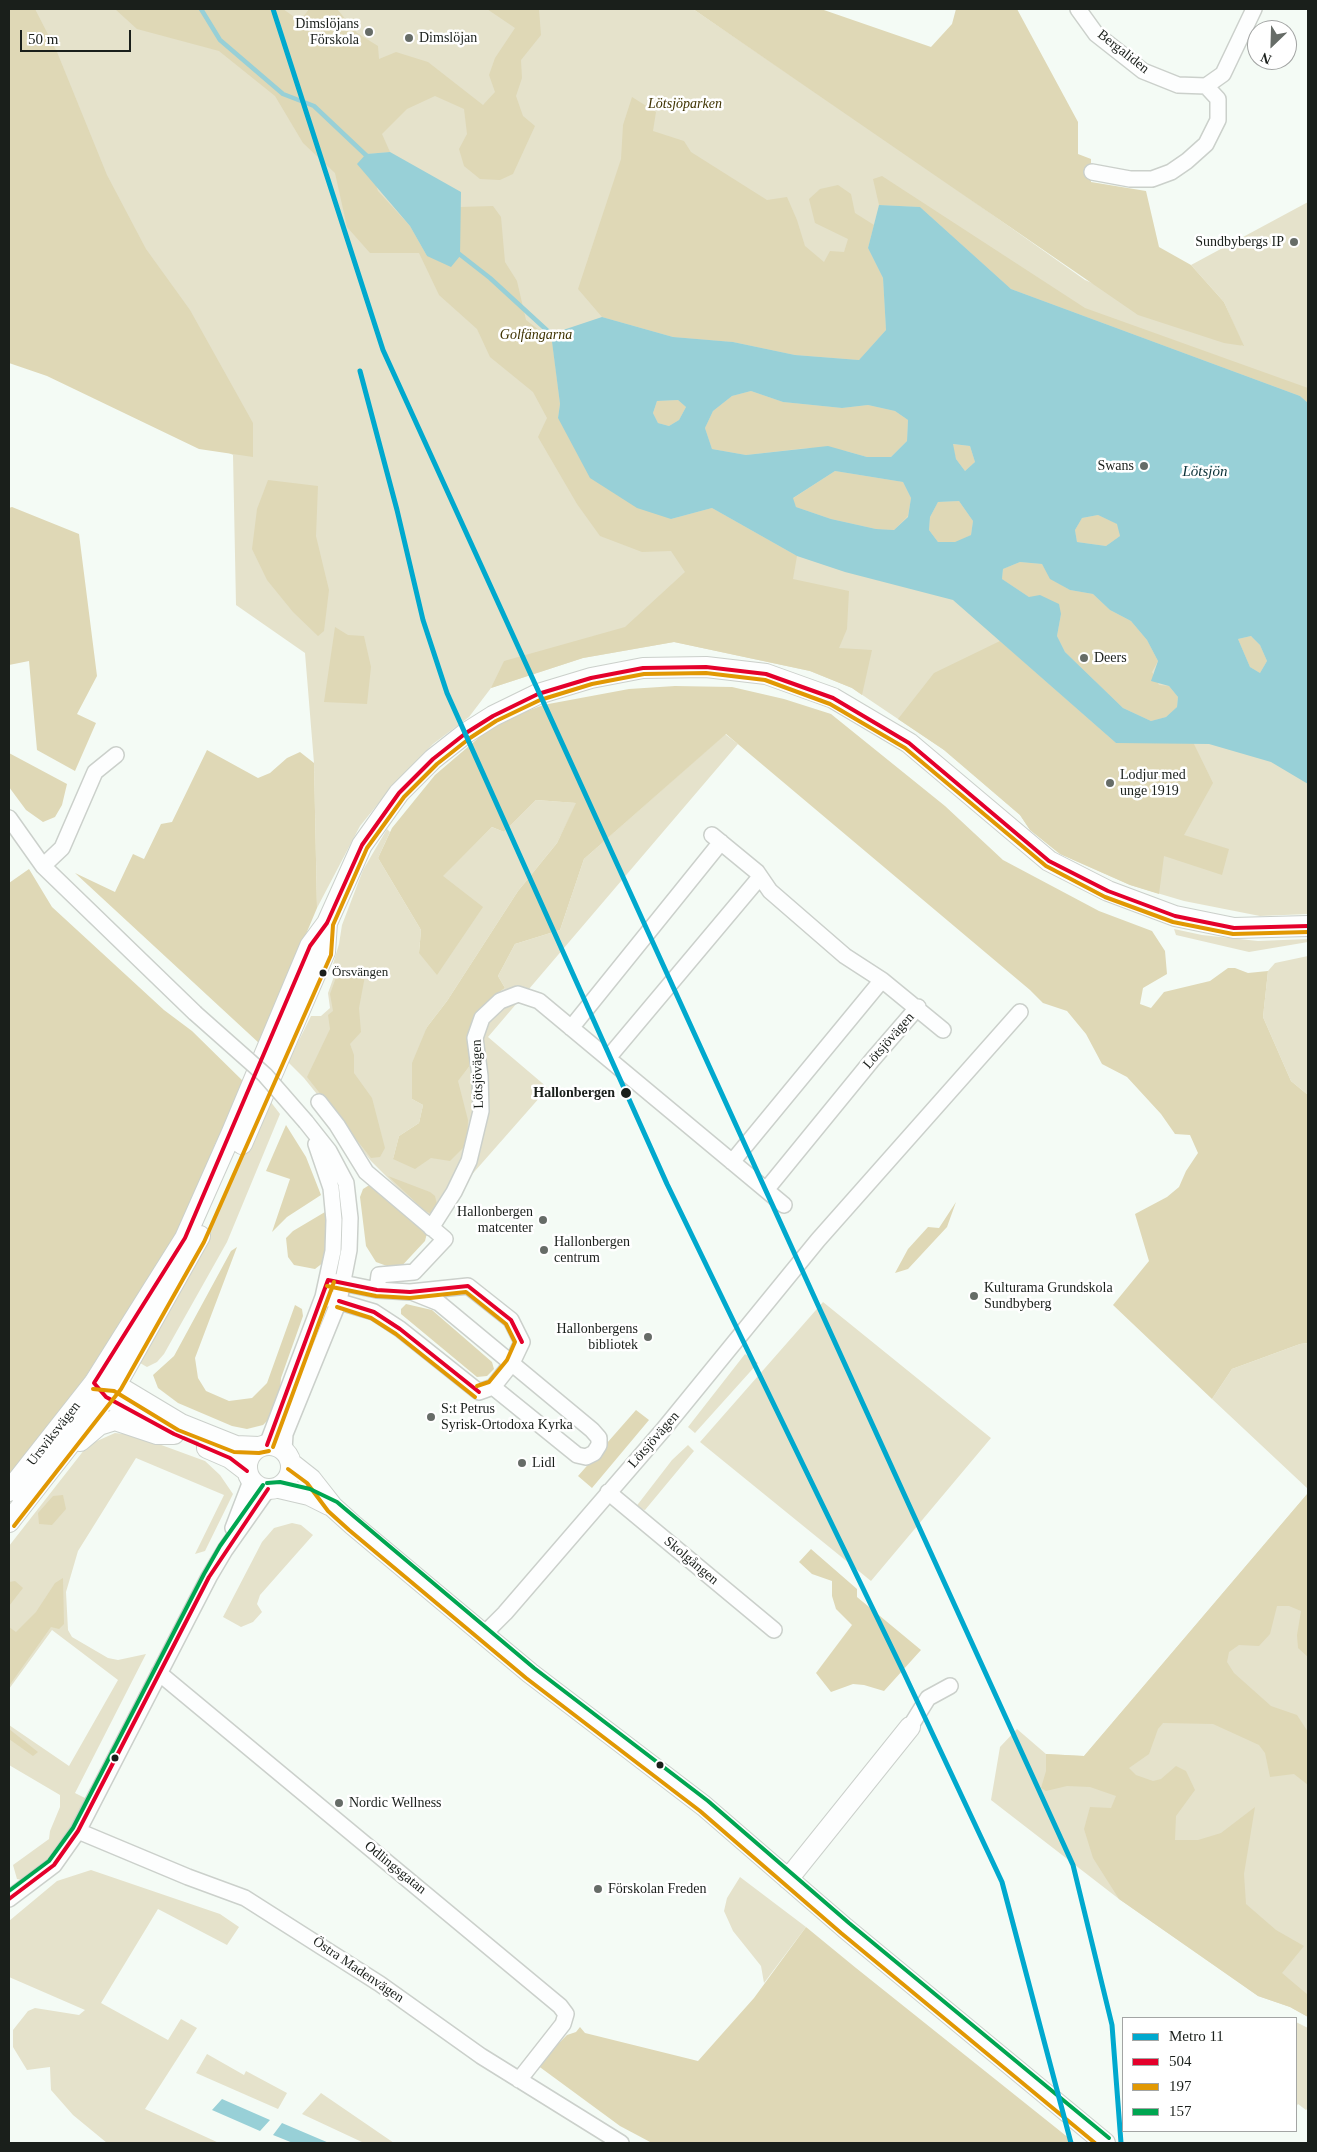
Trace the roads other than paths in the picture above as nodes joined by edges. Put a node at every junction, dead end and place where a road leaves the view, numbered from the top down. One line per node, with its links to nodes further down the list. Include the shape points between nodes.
1 (1078, 9): 3 (street, Bergaliden, via 1096,34 1143,71 1178,85)
2 (1254, 9): 3 (street, via 1223,74)
3 (1206, 86): 4 (street, via 1218,99 1218,120 1206,144 1187,161 1171,172 1152,178 1130,179)
4 (1092, 172)
5 (116, 755): 7 (street, via 95,772 62,848)
6 (9, 818): 7 (street)
7 (43, 866): 17 (street, bridge, via 195,1013 265,1075)
8 (760, 877): 10 (street, Lötsjövägen, via 770,891 845,956); 13 (street, Lötsjövägen, via 716,838); 15 (street)
9 (1308, 926): 29 (street, Ursviksvägen, via 1234,928 1175,916 1108,891 1049,861 909,743 833,698 766,674 706,667 644,668 590,678 538,694 492,716 433,759 399,793 362,846 327,923 310,946 185,1238)
10 (882, 980): 11 (street, Lötsjövägen); 18 (street)
11 (918, 1008): 14 (street, Lötsjövägen); 19 (street, Lötsjövägen)
12 (1020, 1012): 36 (street, Lötsjövägen, via 818,1240 663,1430)
13 (571, 1028): 15 (street, Lötsjövägen); 21 (street, Lötsjövägen, via 539,1000 518,994 500,1001 482,1018 475,1038 481,1110 469,1161)
14 (943, 1030)
15 (608, 1058): 18 (street, Lötsjövägen)
16 (319, 1102): 21 (street, via 366,1172)
17 (306, 1122): 22 (street, via 322,1157 331,1188 333,1251); 23 (street, via 329,1151 346,1183 349,1250)
18 (732, 1162): 19 (street, Lötsjövägen)
19 (766, 1190): 20 (street, Lötsjövägen)
20 (784, 1205)
21 (431, 1228): 24 (street, via 445,1238 414,1272 379,1275)
22 (328, 1280): 23 (street); 26 (street)
23 (343, 1284): 24 (street); 27 (street)
24 (377, 1290): 25 (street)
25 (410, 1292): 28 (street, via 439,1303); 28 (street, via 468,1286 511,1320 522,1342)
26 (323, 1297): 27 (street); 32 (street)
27 (339, 1301): 30 (street, via 374,1312 479,1392); 32 (street)
28 (512, 1363): 30 (street); 30 (street, via 592,1430 599,1438 594,1453 586,1457 577,1455)
29 (105, 1388): 31 (street); 32 (street, via 236,1446); 34 (street, Ursviksvägen); 35 (street, Ursviksvägen)
30 (492, 1388)
31 (174, 1434): 33 (street, via 230,1458); 35 (street, via 157,1434 115,1420 99,1425 83,1438 50,1480)
32 (276, 1452): 33 (street, via 250,1456); 33 (street, via 288,1480); 37 (street, via 311,1479)
33 (261, 1482): 37 (street, via 309,1495); 41 (street)
34 (9, 1491)
35 (34, 1492): 38 (street, Ursviksvägen)
36 (608, 1492): 39 (street, Skolgången); 40 (street, Lötsjövägen)
37 (333, 1507): 40 (street)
38 (9, 1522)
39 (774, 1630)
40 (484, 1634): 45 (street, via 704,1806)
41 (160, 1674): 44 (street); 47 (street, Odlingsgatan, via 560,2006 566,2014 563,2024)
42 (950, 1686): 43 (street, via 928,1698)
43 (910, 1727): 45 (street)
44 (78, 1831): 46 (street, via 54,1865); 47 (street, Östra Madenvägen, via 245,1898 380,1984)
45 (788, 1879): 49 (street)
46 (9, 1899)
47 (519, 2080): 48 (street, Östra Madenvägen)
48 (620, 2143)
49 (1105, 2143)

